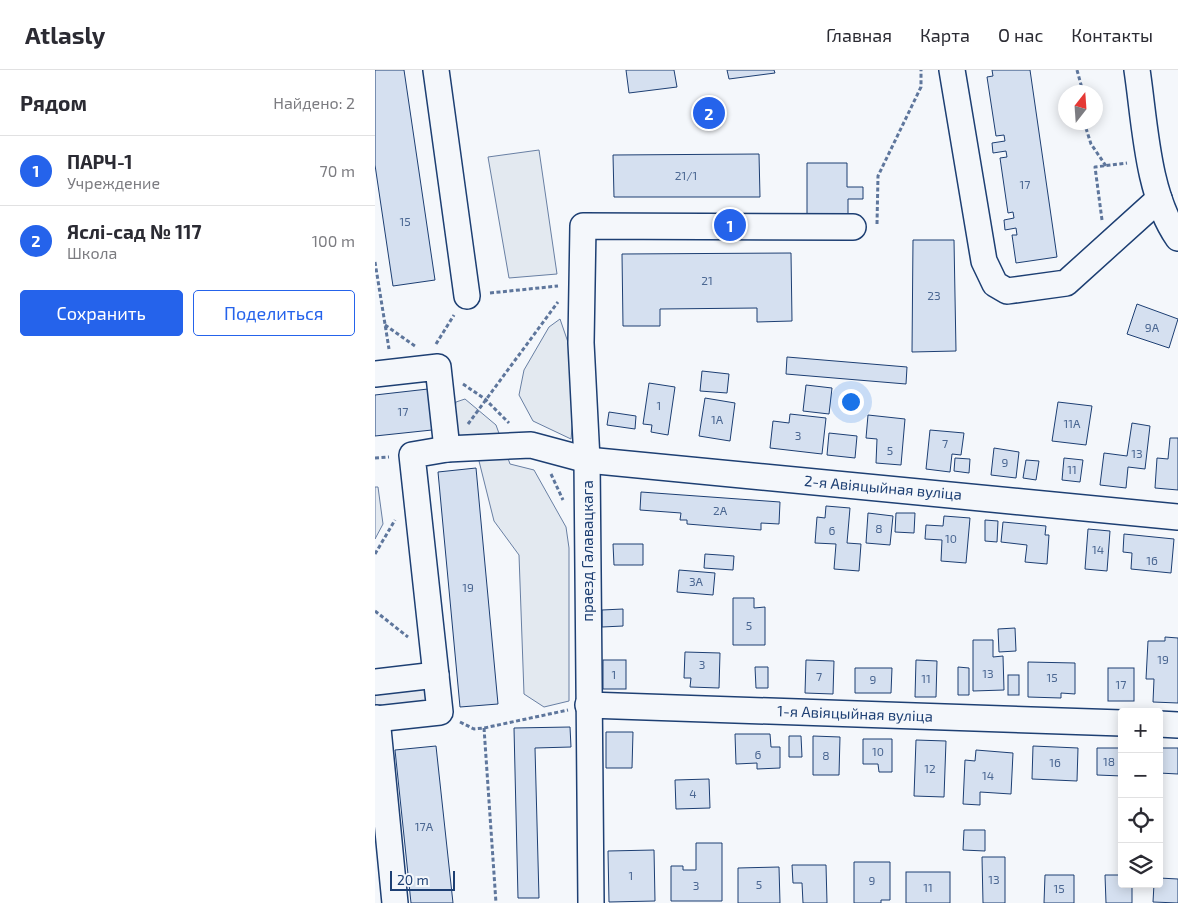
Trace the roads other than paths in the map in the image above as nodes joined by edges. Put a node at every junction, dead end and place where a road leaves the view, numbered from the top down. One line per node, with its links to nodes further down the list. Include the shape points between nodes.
1 (436, 70): 7 (street)
2 (952, 70): 4 (street, via 984,261 995,284 1007,291 1066,283)
3 (1137, 70): 4 (street)
4 (1159, 199): 6 (street)
5 (865, 227): 10 (street, праезд Галавацкага, via 583,226 581,343)
6 (1176, 233)
7 (467, 296)
8 (384, 373): 9 (street, via 438,367)
9 (449, 449): 10 (street, 2-я Авіяцыйная вуліца, via 531,445); 12 (street, 2-я Авіяцыйная вуліца, via 412,455)
10 (587, 460): 11 (street, 2-я Авіяцыйная вуліца); 14 (street, праезд Галавацкага)
11 (1178, 517)
12 (435, 666): 13 (street); 15 (street, via 440,712)
13 (375, 682)
14 (589, 705): 16 (street, 1-я Авіяцыйная вуліца); 20 (street, праезд Галавацкага)
15 (376, 718): 19 (street)
16 (1118, 723)
17 (1163, 724): 18 (street)
18 (1178, 725)
19 (395, 903)
20 (591, 903)

